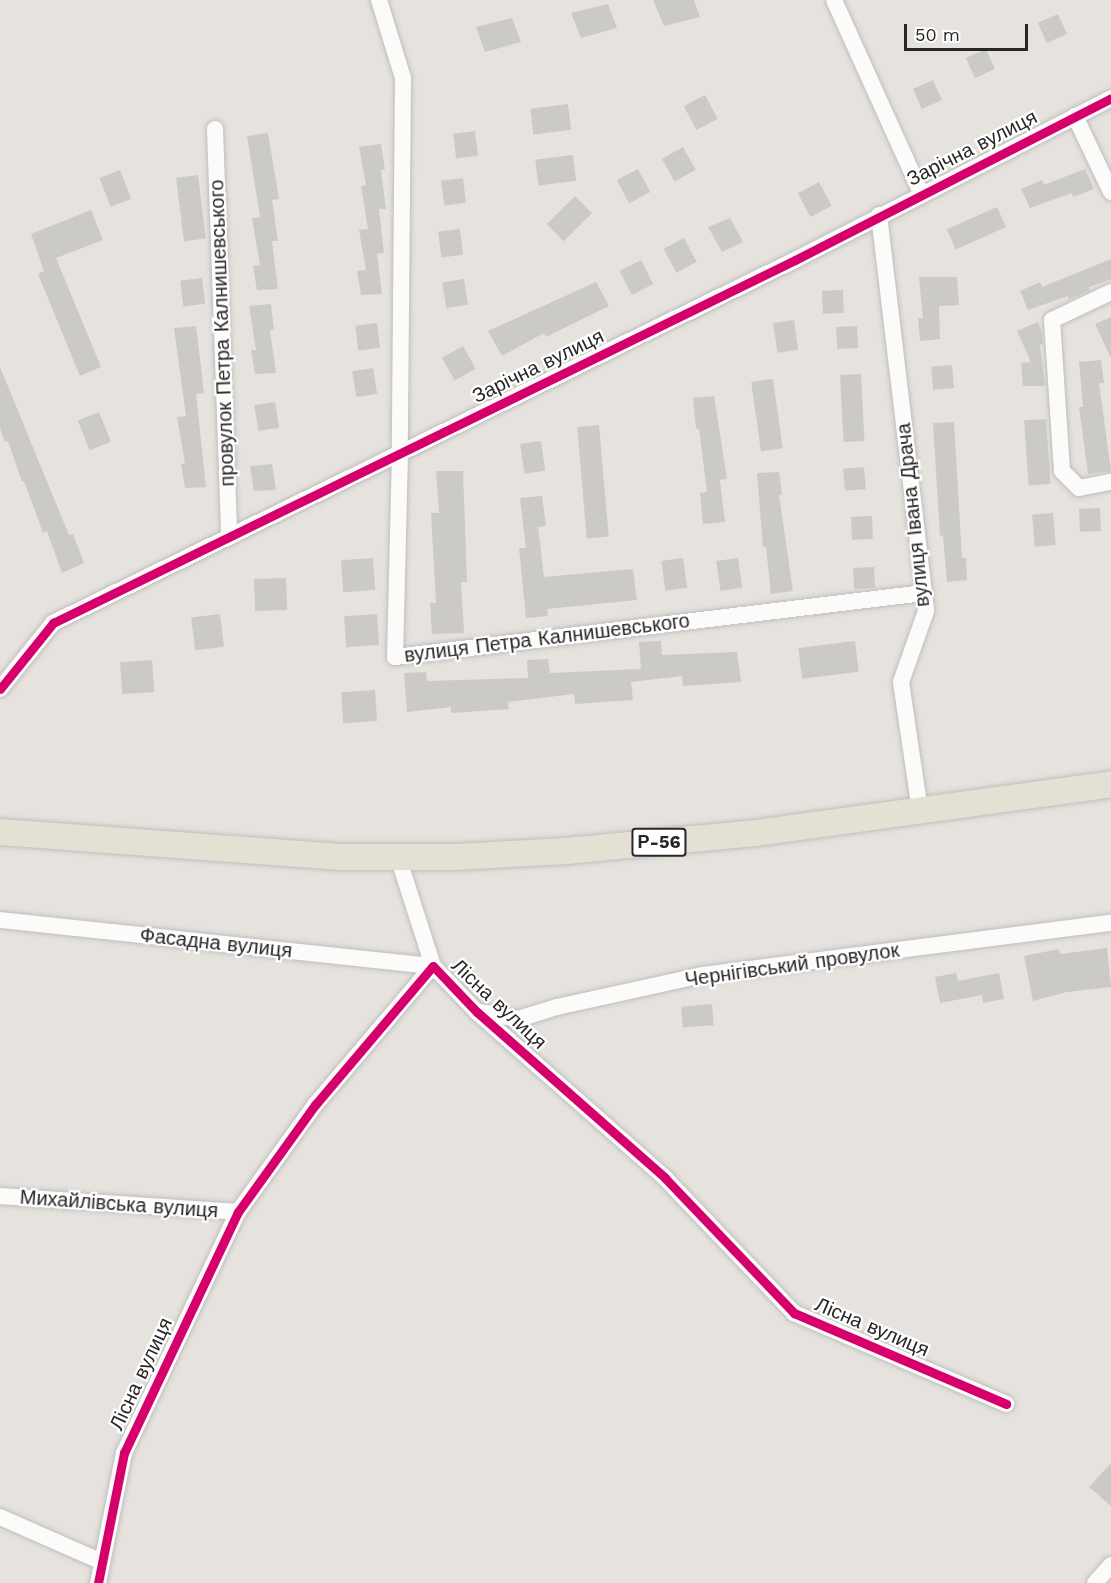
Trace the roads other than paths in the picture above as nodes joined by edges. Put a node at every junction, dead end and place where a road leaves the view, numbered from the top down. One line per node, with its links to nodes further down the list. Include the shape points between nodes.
1 (379, 0): 10 (street, вулиця Петра Калнишевського, via 403,78)
2 (834, 0): 7 (street)
3 (1111, 98): 4 (street, Зарічна вулиця)
4 (1075, 116): 6 (street); 7 (street, Зарічна вулиця)
5 (215, 129): 12 (street, провулок Петра Калнишевського)
6 (1111, 192)
7 (921, 193): 8 (street, Зарічна вулиця)
8 (879, 215): 10 (street, Зарічна вулиця); 13 (street, вулиця Івана Драча)
9 (1111, 292): 11 (street, via 1052,320 1062,471 1079,488)
10 (400, 453): 12 (street, Зарічна вулиця); 13 (street, вулиця Петра Калнишевського, via 395,657)
11 (1111, 482)
12 (229, 537): 14 (street, Зарічна вулиця, via 53,623)
13 (924, 592): 16 (street, вулиця Івана Драча, via 926,610 901,682)
14 (0, 689)
15 (1111, 784): 16 (main road, Р-56)
16 (920, 810): 18 (main road, Р-56, via 578,850)
17 (0, 832): 18 (main road, Р-56, via 344,857)
18 (398, 857): 21 (street)
19 (0, 920): 21 (street, Фасадна вулиця)
20 (1111, 923): 22 (street, Чернігівський провулок, via 703,975 518,1019)
21 (432, 966): 22 (street, Лісна вулиця); 24 (street, Лісна вулиця, via 315,1105)
22 (477, 1012): 25 (street, Лісна вулиця, via 665,1178 794,1313)
23 (0, 1196): 24 (street, Михайлівська вулиця)
24 (238, 1212): 27 (street, Лісна вулиця, via 124,1453)
25 (1006, 1404)
26 (0, 1516): 27 (street)
27 (102, 1562): 29 (street, Лісна вулиця)
28 (1111, 1565): 30 (street)
29 (98, 1583)
30 (1095, 1583)

